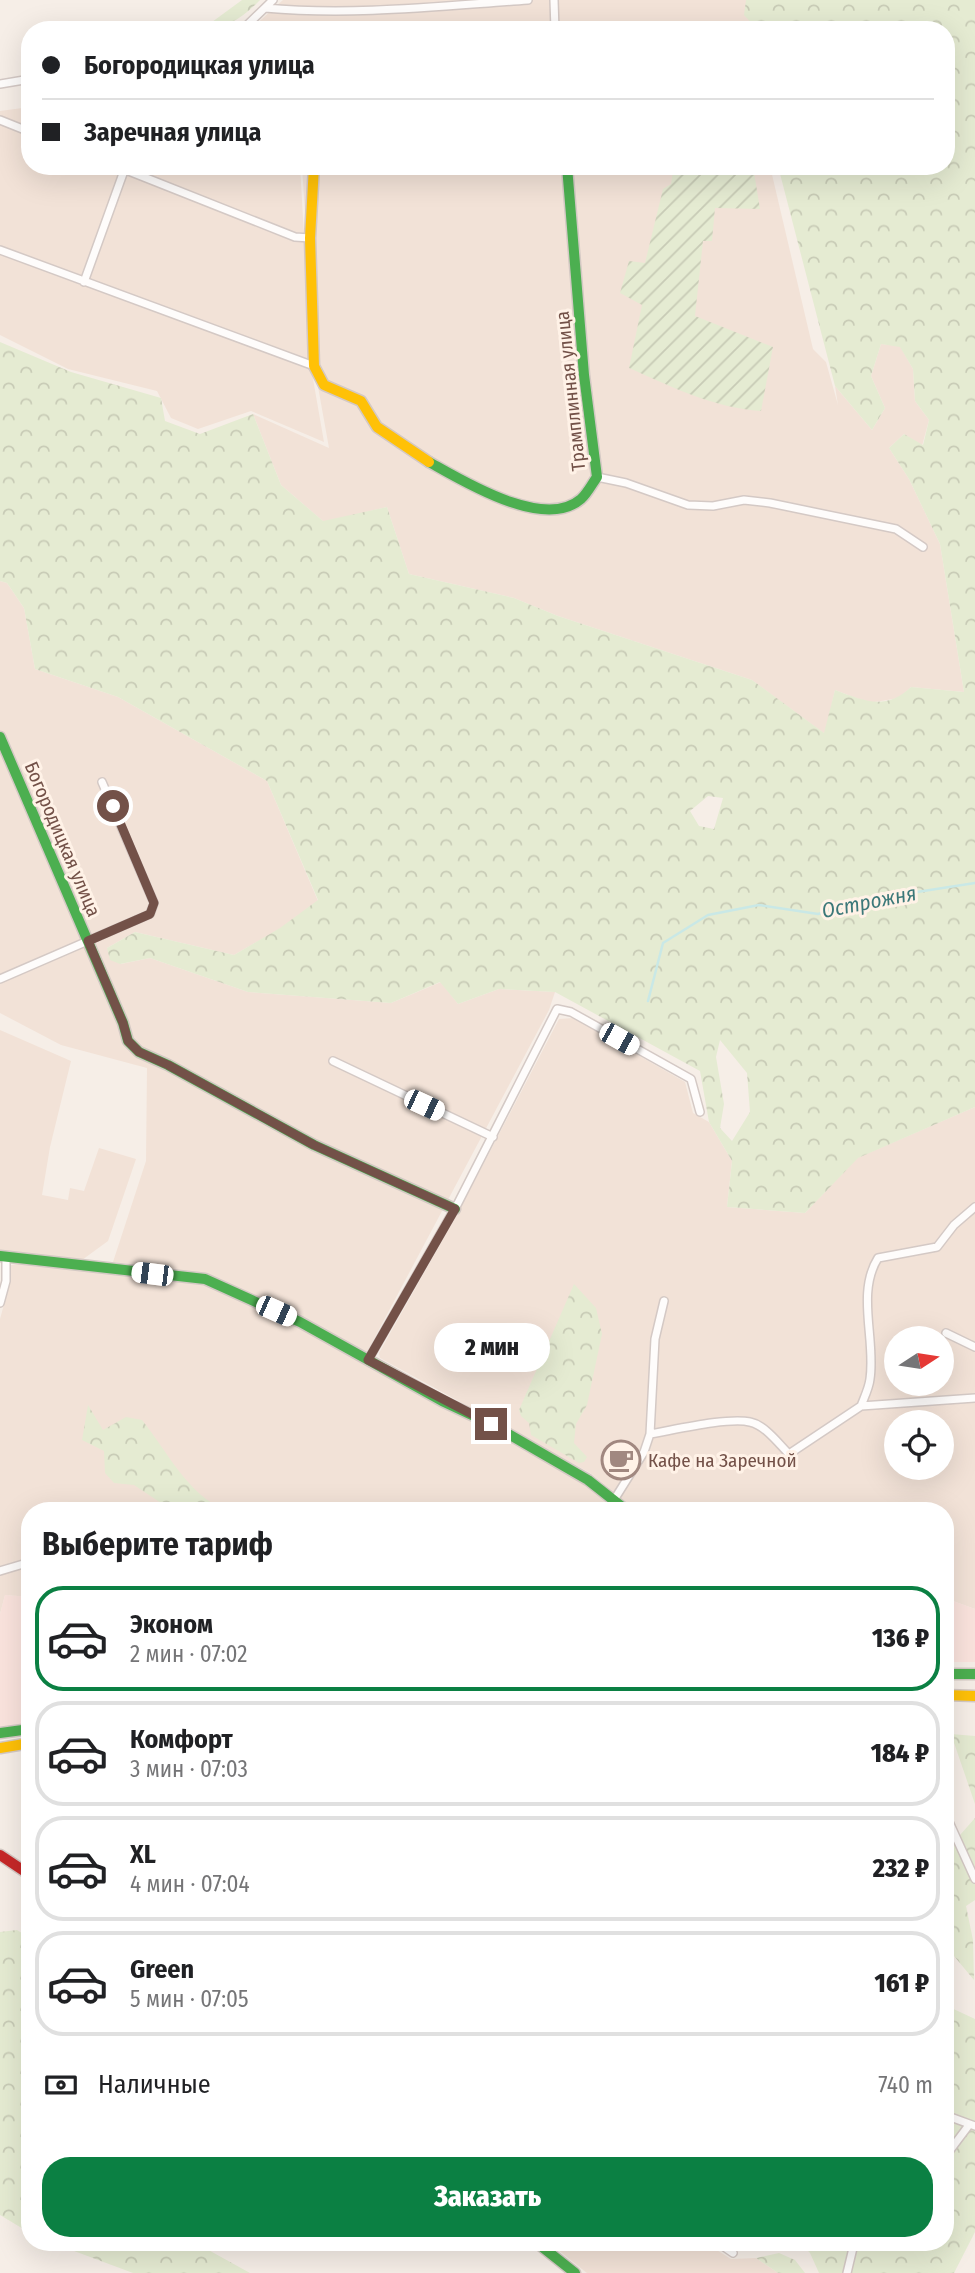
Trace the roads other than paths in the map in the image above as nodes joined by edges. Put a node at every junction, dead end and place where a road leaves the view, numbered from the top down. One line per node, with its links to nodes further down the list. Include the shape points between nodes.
1 (273, 0): 4 (street)
2 (528, 0): 4 (street, via 384,11)
3 (554, 0): 6 (street)
4 (265, 8): 5 (street)
5 (252, 21)
6 (555, 21)
7 (21, 80): 8 (street)
8 (0, 84)
9 (0, 120): 10 (street)
10 (21, 128)
11 (122, 175): 17 (street)
12 (142, 175): 15 (street, via 295,237)
13 (314, 175): 15 (street)
14 (568, 175): 19 (street, Трамплинная улица)
15 (310, 238): 18 (street)
16 (0, 250): 17 (street, Трамплинная улица)
17 (83, 282): 18 (street, Трамплинная улица)
18 (314, 366): 19 (street, Трамплинная улица, via 324,385 361,401 377,427 468,485 527,508 554,510 580,500)
19 (597, 477): 20 (street, via 688,505 744,500 896,529)
20 (923, 547)
21 (0, 737): 23 (street, Богородицкая улица)
22 (102, 782): 23 (street, via 154,903 150,914)
23 (88, 941): 24 (street); 29 (street, Богородицкая улица, via 128,1041 139,1052 314,1145)
24 (0, 979)
25 (333, 1061): 27 (street)
26 (700, 1112): 27 (street, via 691,1079 558,1009)
27 (493, 1138): 29 (street)
28 (975, 1207): 37 (street, via 937,1247 877,1258 869,1287 870,1380)
29 (455, 1209): 35 (street)
30 (3, 1256): 32 (street, via 6,1281); 35 (street, via 205,1279 300,1322)
31 (664, 1301): 38 (street, via 655,1339)
32 (0, 1303)
33 (954, 1337): 34 (street)
34 (975, 1347)
35 (368, 1360): 39 (street, via 491,1424)
36 (975, 1398): 37 (street)
37 (861, 1406): 38 (street, via 789,1454 751,1422)
38 (650, 1434): 39 (street)
39 (614, 1500): 40 (street)
40 (616, 1502)
41 (21, 1565): 42 (street)
42 (0, 1571)
43 (954, 1674): 44 (street)
44 (975, 1674)
45 (954, 1695): 46 (street)
46 (975, 1696)
47 (21, 1730): 48 (street)
48 (0, 1733)
49 (21, 1744): 50 (street)
50 (0, 1748)
51 (954, 1833): 54 (street)
52 (0, 1855): 53 (street)
53 (21, 1869)
54 (975, 1880)
55 (954, 2118): 56 (street)
56 (972, 2125): 57 (street)
57 (954, 2146)
58 (547, 2251): 62 (street)
59 (730, 2251): 61 (street)
60 (852, 2251): 63 (street)
61 (733, 2253)
62 (575, 2273)
63 (847, 2273)

